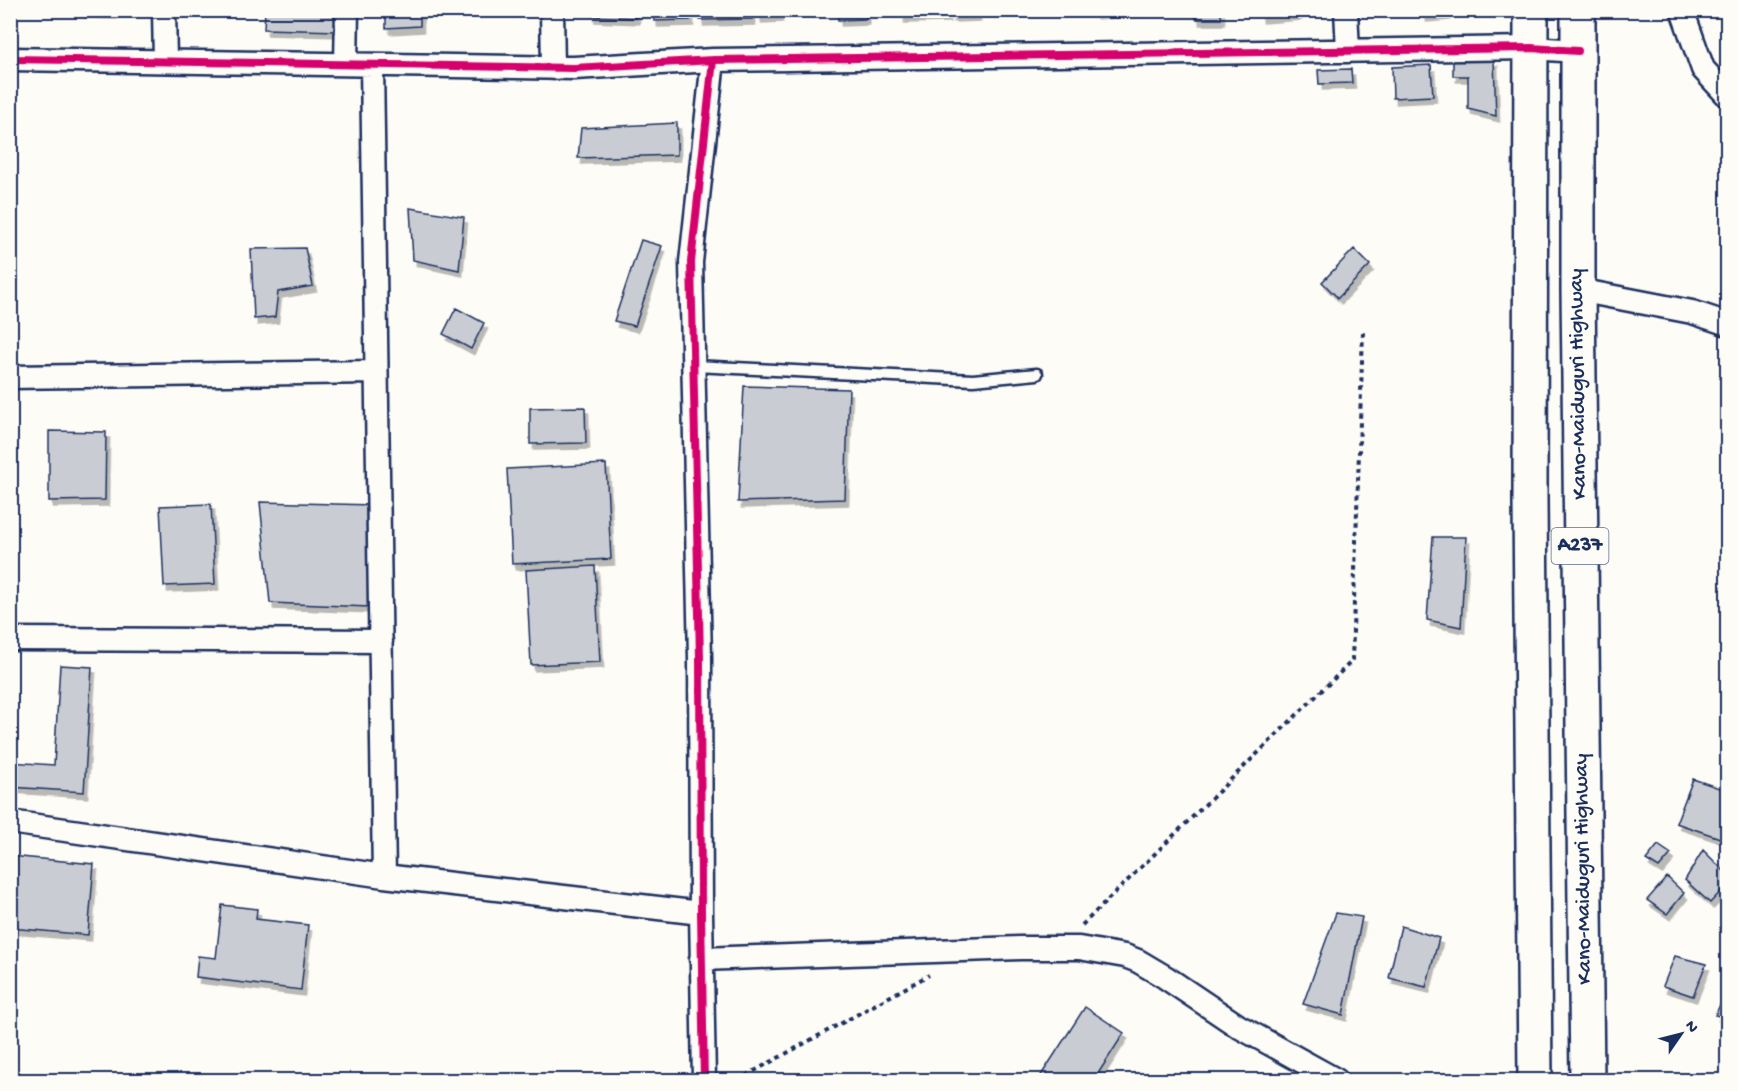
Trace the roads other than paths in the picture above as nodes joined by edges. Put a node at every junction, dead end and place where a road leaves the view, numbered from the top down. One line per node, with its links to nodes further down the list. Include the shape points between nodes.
1 (164, 10): 13 (street)
2 (347, 10): 14 (street)
3 (552, 10): 16 (street)
4 (1346, 10): 9 (street)
5 (1531, 10): 8 (highway, Kano-Maiduguri Highway / A237)
6 (1578, 10): 10 (highway, Kano-Maiduguri Highway / A237)
7 (1682, 10): 17 (street, via 1703,69)
8 (1531, 48): 9 (street); 10 (street); 32 (highway, Kano-Maiduguri Highway / A237)
9 (1348, 51): 12 (street)
10 (1578, 51): 18 (highway, Kano-Maiduguri Highway / A237)
11 (10, 59): 13 (street)
12 (713, 60): 16 (street); 20 (street, via 691,262)
13 (165, 61): 14 (street)
14 (346, 64): 15 (street)
15 (372, 65): 16 (street); 21 (street)
16 (553, 68)
17 (1728, 96)
18 (1578, 290): 19 (street, via 1692,312); 33 (highway, Kano-Maiduguri Highway / A237)
19 (1728, 324)
20 (694, 366): 22 (lane, via 973,380); 28 (street)
21 (376, 372): 23 (street); 25 (street)
22 (1037, 374)
23 (10, 377)
24 (10, 639): 25 (street)
25 (381, 641): 27 (street)
26 (10, 822): 27 (street)
27 (384, 876): 28 (street)
28 (700, 913): 29 (street)
29 (701, 959): 30 (street); 31 (street, via 1058,948 1125,956 1238,1026)
30 (704, 1080)
31 (1336, 1080)
32 (1535, 1080)
33 (1587, 1080)

